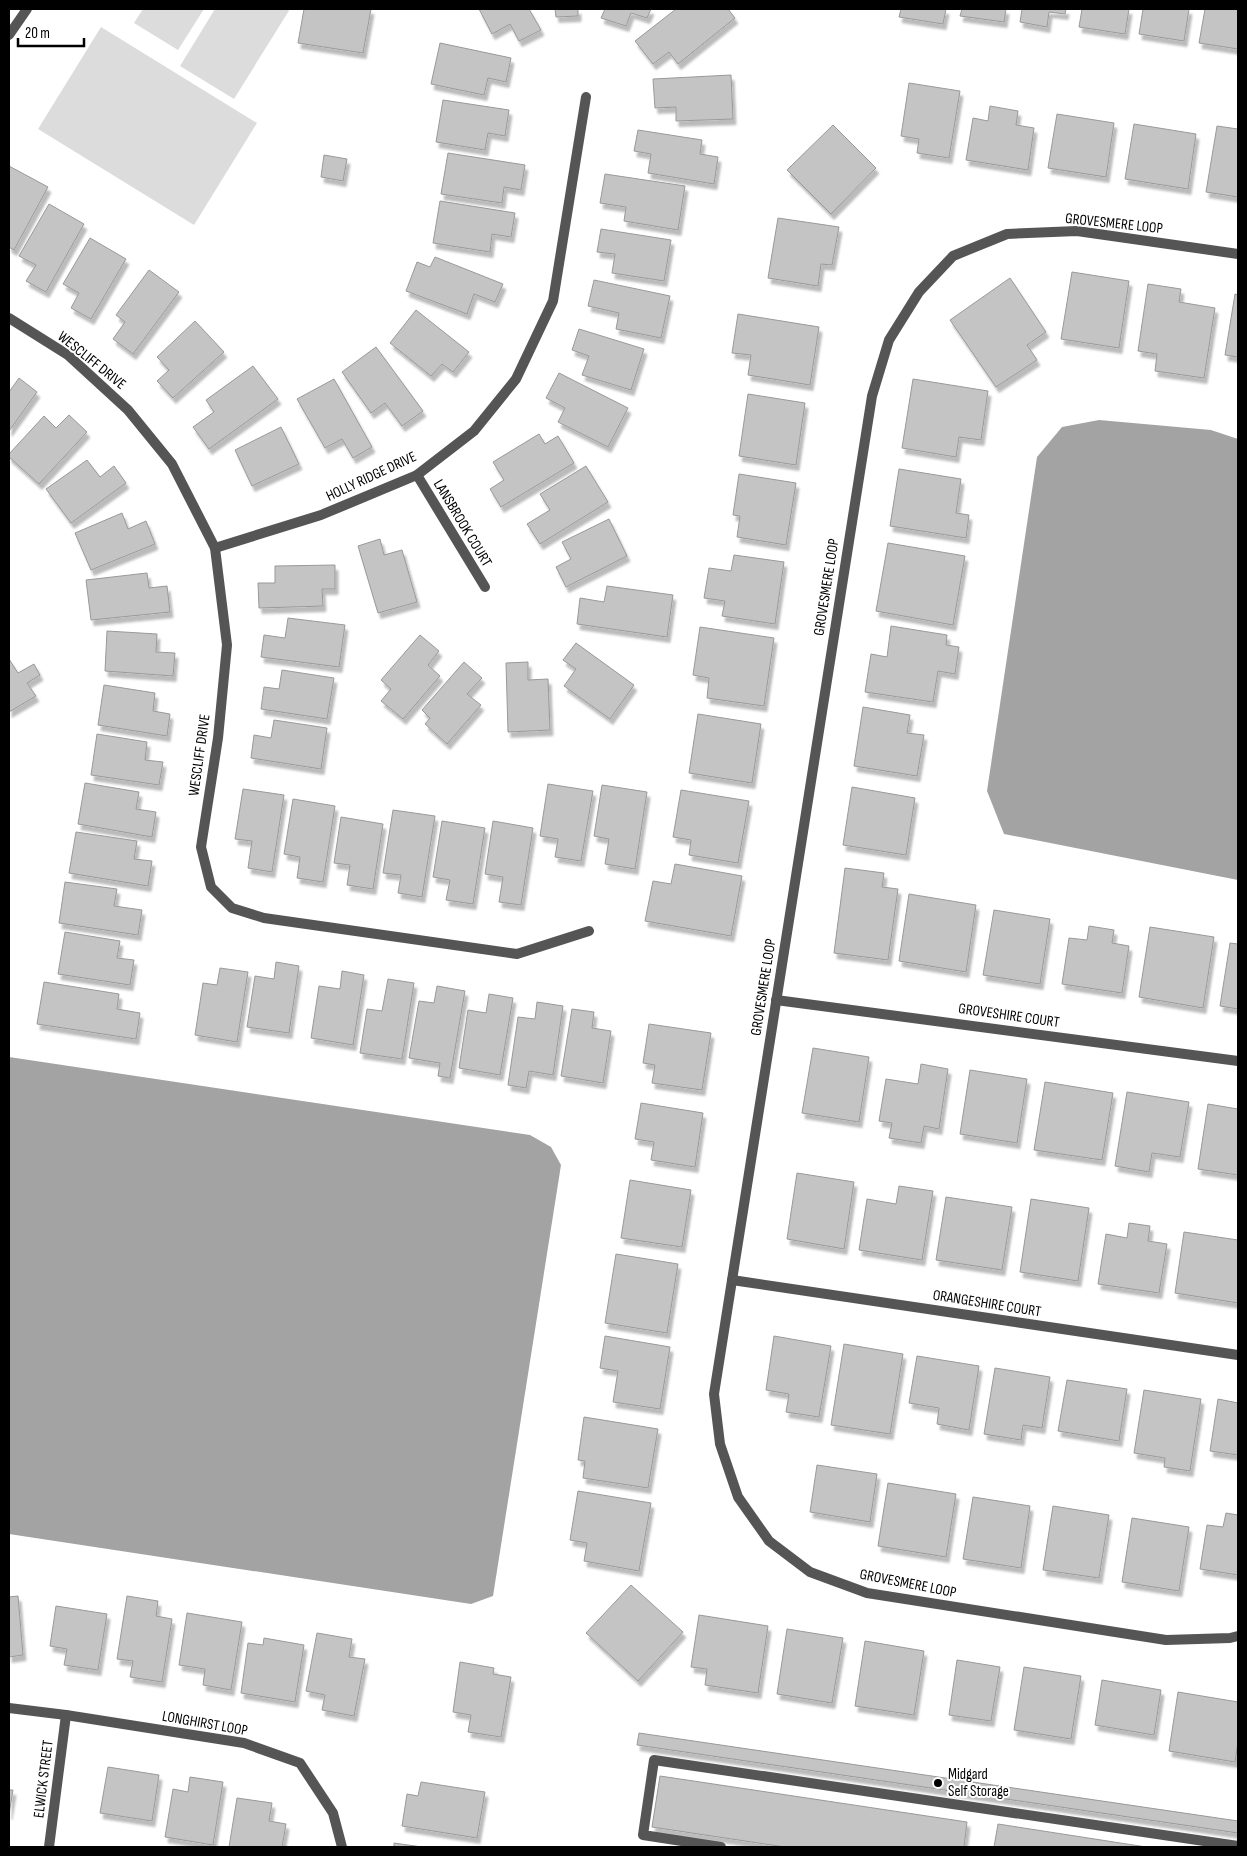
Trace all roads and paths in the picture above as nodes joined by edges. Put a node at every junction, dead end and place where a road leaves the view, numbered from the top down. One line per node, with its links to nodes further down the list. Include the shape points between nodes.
1 (27, 9): 2 (street)
2 (9, 35)
3 (586, 97): 6 (street, HOLLY RIDGE DRIVE, via 553,301 516,379 474,431)
4 (1238, 254): 10 (street, GROVESMERE LOOP, via 1077,231 1007,234 953,256 919,292 889,340 872,396)
5 (9, 318): 7 (street, WESCLIFF DRIVE, via 68,355 128,410 172,464)
6 (416, 475): 7 (street, HOLLY RIDGE DRIVE, via 321,515); 8 (street, LANSBROOK COURT)
7 (214, 548): 9 (street, WESCLIFF DRIVE, via 227,645 218,738 201,847 212,887 232,908 264,918 518,954)
8 (485, 587)
9 (589, 931)
10 (776, 1000): 11 (street, GROVESHIRE COURT); 12 (street, GROVESMERE LOOP)
11 (1238, 1061)
12 (732, 1280): 13 (street, ORANGESHIRE COURT); 14 (street, GROVESMERE LOOP, via 714,1394 720,1444 738,1497 758,1526 769,1541 810,1572 867,1593 1166,1640)
13 (1238, 1355)
14 (1238, 1636)
15 (9, 1708): 16 (street, LONGHIRST LOOP)
16 (66, 1715): 18 (street, ELWICK STREET); 19 (street, LONGHIRST LOOP, via 244,1743 300,1763 334,1813)
17 (1238, 1846): 20 (street, via 654,1760 643,1835)
18 (49, 1847)
19 (342, 1847)
20 (721, 1847)

